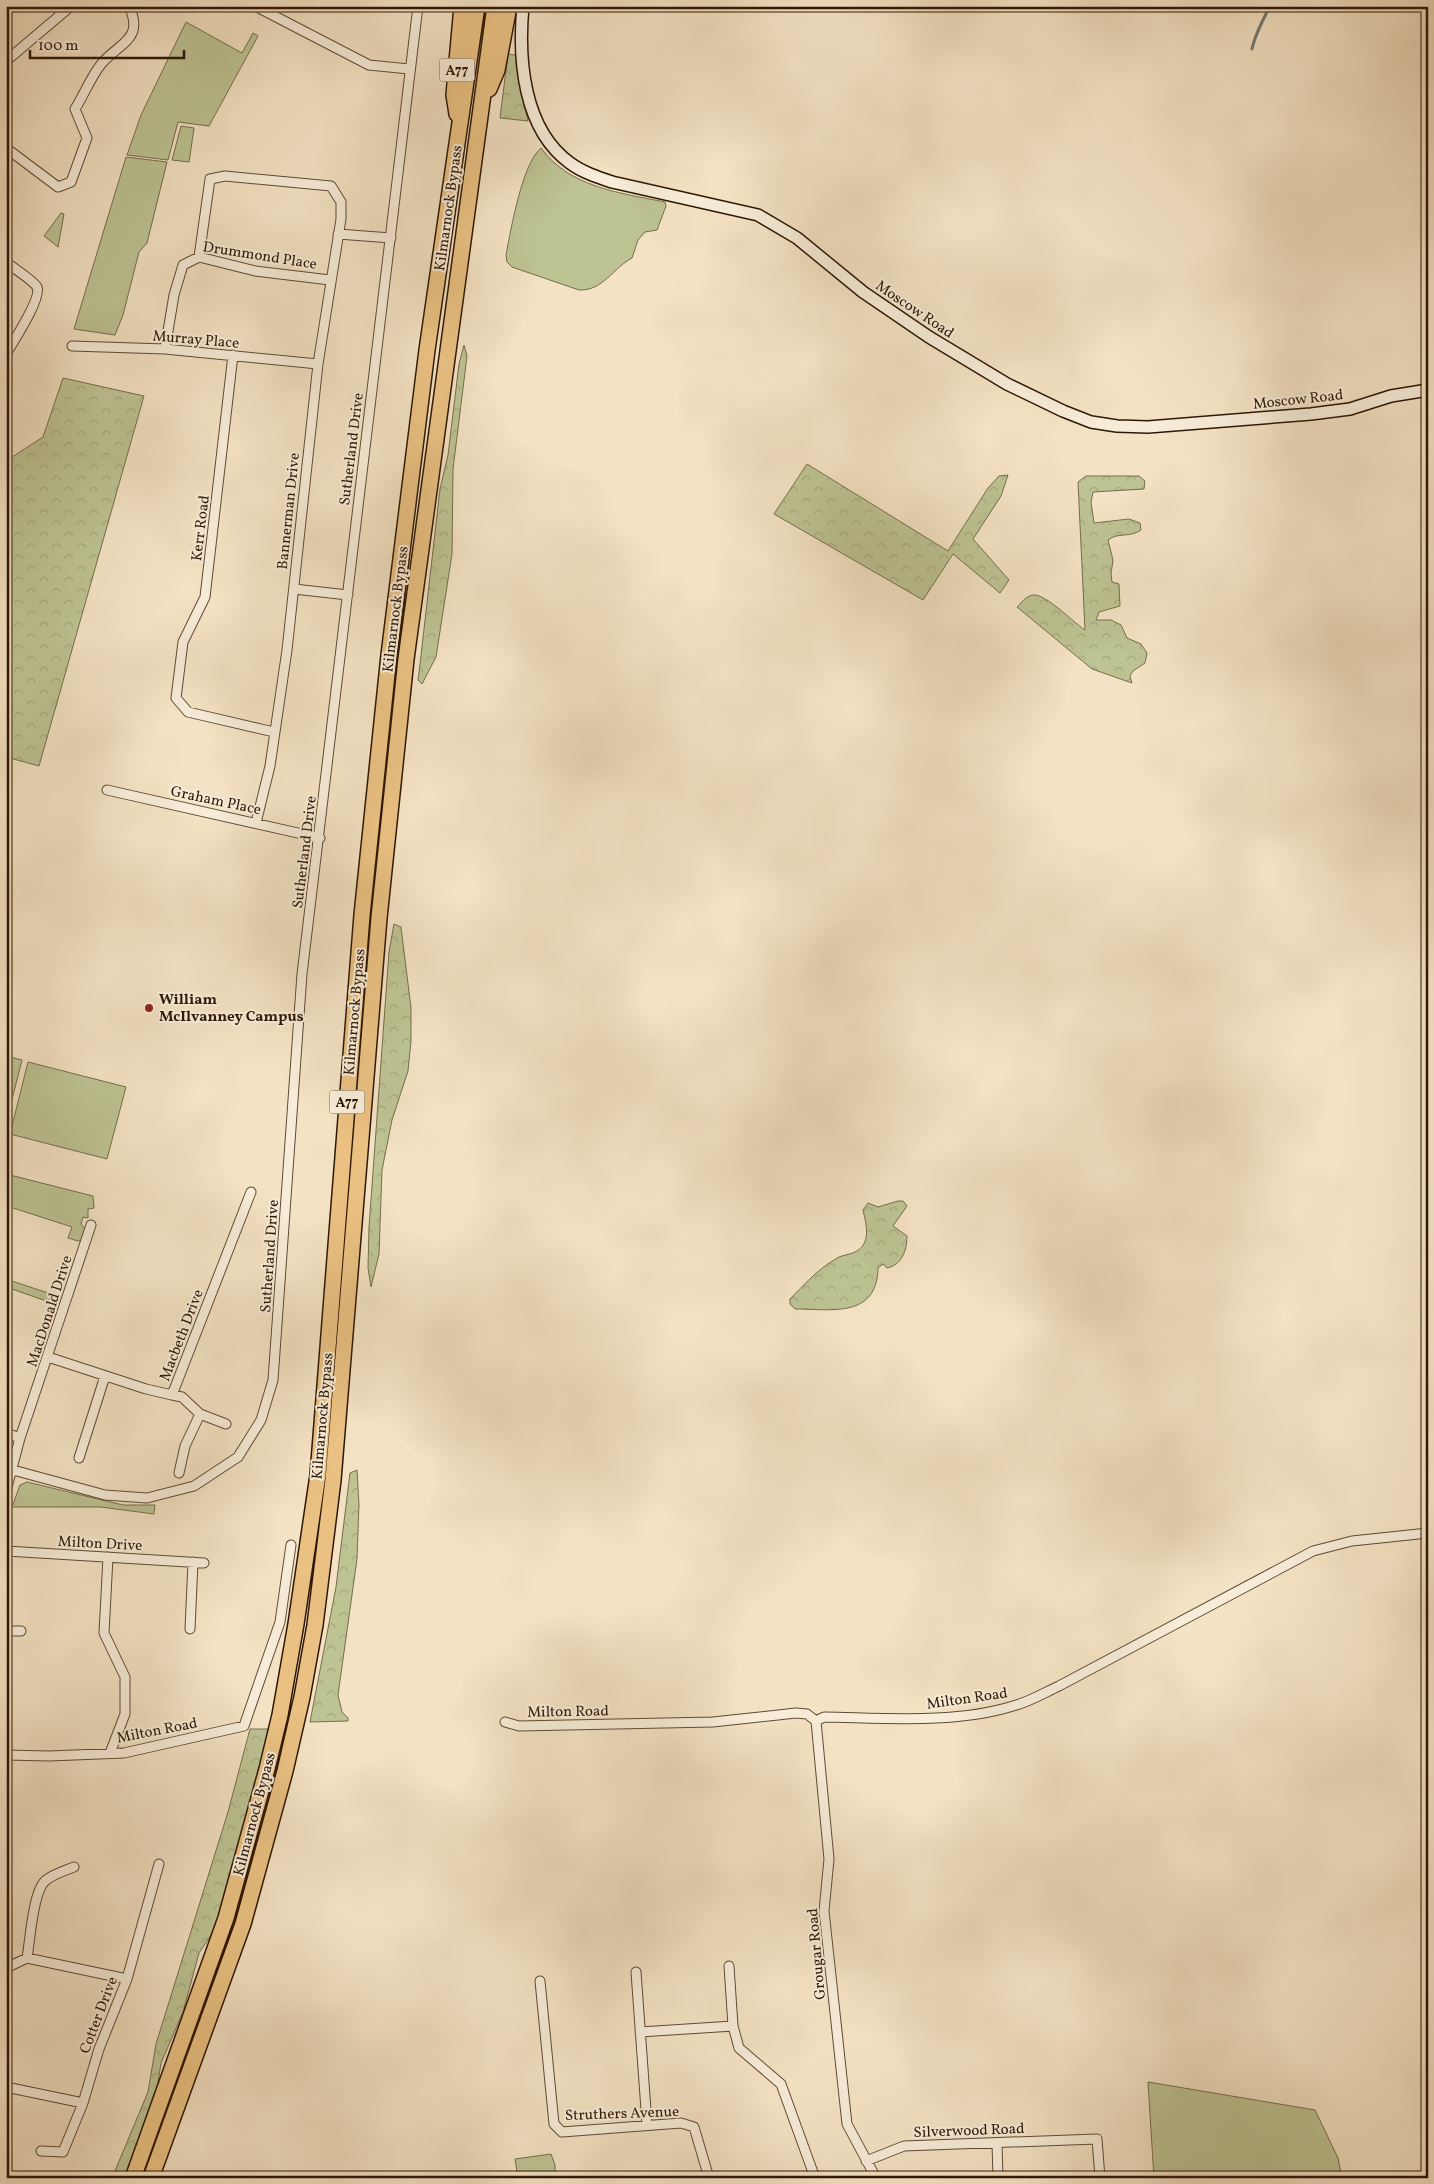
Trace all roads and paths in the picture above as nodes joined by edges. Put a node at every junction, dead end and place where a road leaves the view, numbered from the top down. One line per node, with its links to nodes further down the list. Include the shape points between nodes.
1 (71, 6): 10 (street)
2 (129, 6): 14 (street, via 135,19 130,41 102,62 76,109 87,138 71,182 58,187)
3 (255, 6): 11 (street, via 369,65)
4 (418, 6): 11 (street, Sutherland Drive)
5 (462, 6): 13 (highway, A77, via 454,95)
6 (477, 6): 13 (highway, Kilmarnock Bypass / A77)
7 (495, 6): 12 (highway, Kilmarnock Bypass / A77)
8 (509, 6): 12 (highway, A77, via 497,70)
9 (523, 6): 25 (street, Moscow Road, via 522,54 531,105 542,131 568,162 612,182 758,215 797,238 908,324 998,379 1063,412 1091,422 1117,426 1178,425 1334,411)
10 (6, 61)
11 (409, 69): 16 (street, Sutherland Drive)
12 (481, 107): 75 (highway, Kilmarnock Bypass / A77, via 406,659 379,918 333,1480 315,1625 285,1771 243,1924)
13 (459, 133): 74 (highway, Kilmarnock Bypass / A77, via 427,350 389,655 358,963 318,1476 296,1624 280,1715 226,1918)
14 (6, 148)
15 (338, 234): 16 (street); 17 (street, Bannerman Drive, via 340,202 331,186 225,176 210,179); 19 (street, Bannerman Drive)
16 (391, 238): 27 (street, Sutherland Drive)
17 (199, 257): 19 (street, Drummond Place, via 255,271); 21 (street, Drummond Place, via 182,265)
18 (6, 262): 22 (street, via 37,287 35,302)
19 (330, 280): 24 (street, Bannerman Drive)
20 (72, 346): 21 (street, Murray Place)
21 (165, 349): 23 (street, Murray Place)
22 (6, 354)
23 (234, 355): 24 (street, Murray Place); 28 (street, Kerr Road, via 205,597 182,642 176,698 188,712)
24 (318, 364): 26 (street, Bannerman Drive)
25 (1428, 390)
26 (294, 589): 27 (street); 28 (street, Bannerman Drive)
27 (348, 595): 31 (street, Sutherland Drive)
28 (274, 732): 30 (street, Bannerman Drive, via 270,766)
29 (107, 790): 30 (street, Graham Place)
30 (256, 823): 31 (street, Graham Place)
31 (320, 838): 42 (street, Sutherland Drive, via 302,974 273,1380 261,1420 238,1457 194,1486 147,1498 104,1495)
32 (251, 1192): 36 (street, Macbeth Drive)
33 (91, 1225): 34 (street, MacDonald Drive)
34 (48, 1357): 35 (street, Macbeth Drive); 40 (street, MacDonald Drive)
35 (105, 1376): 36 (street, Macbeth Drive); 41 (street)
36 (172, 1395): 37 (street, via 182,1397)
37 (200, 1414): 38 (street); 43 (street, via 185,1446)
38 (226, 1424)
39 (6, 1433): 40 (street)
40 (20, 1438): 42 (street, MacDonald Drive)
41 (79, 1458)
42 (13, 1470): 44 (street, MacDonald Drive)
43 (179, 1473)
44 (6, 1491)
45 (1428, 1533): 54 (street, Milton Road, via 1352,1541 1313,1551 1016,1706 938,1718 824,1717)
46 (291, 1545): 56 (street, Milton Road, via 280,1622 244,1726 124,1753)
47 (6, 1551): 48 (street, Milton Drive)
48 (108, 1557): 49 (street, Milton Drive); 56 (street, via 104,1633 125,1677 125,1714)
49 (193, 1562): 50 (street, Milton Drive); 51 (street)
50 (204, 1563)
51 (190, 1629)
52 (6, 1631): 53 (street)
53 (21, 1631)
54 (816, 1721): 55 (street, Milton Road, via 807,1714 796,1713 713,1722 519,1726); 73 (street, Grougar Road, via 829,1859 824,1911 847,2124)
55 (505, 1722)
56 (110, 1753): 57 (street, Milton Road)
57 (6, 1755)
58 (159, 1864): 64 (street, Cotter Drive)
59 (74, 1867): 60 (street, via 44,1882 38,1893)
60 (27, 1958): 62 (street); 64 (street)
61 (729, 1966): 66 (street)
62 (6, 1968)
63 (636, 1972): 67 (street)
64 (127, 1979): 69 (street, Cotter Drive, via 98,2049)
65 (540, 1981): 70 (street, Struthers Avenue, via 554,2124 562,2132)
66 (733, 2026): 67 (street); 77 (street, via 739,2048 781,2084)
67 (640, 2032): 70 (street)
68 (6, 2087): 69 (street)
69 (82, 2103): 72 (street, Cotter Drive, via 63,2152)
70 (647, 2124): 76 (street, Struthers Avenue, via 681,2123 694,2127)
71 (997, 2142): 73 (street, Silverwood Road, via 904,2146); 79 (street); 80 (street, Silverwood Road, via 1097,2139)
72 (41, 2151)
73 (866, 2161): 78 (street, Grougar Road)
74 (133, 2178)
75 (151, 2178)
76 (709, 2178)
77 (815, 2178)
78 (876, 2178)
79 (998, 2178)
80 (1100, 2178)

